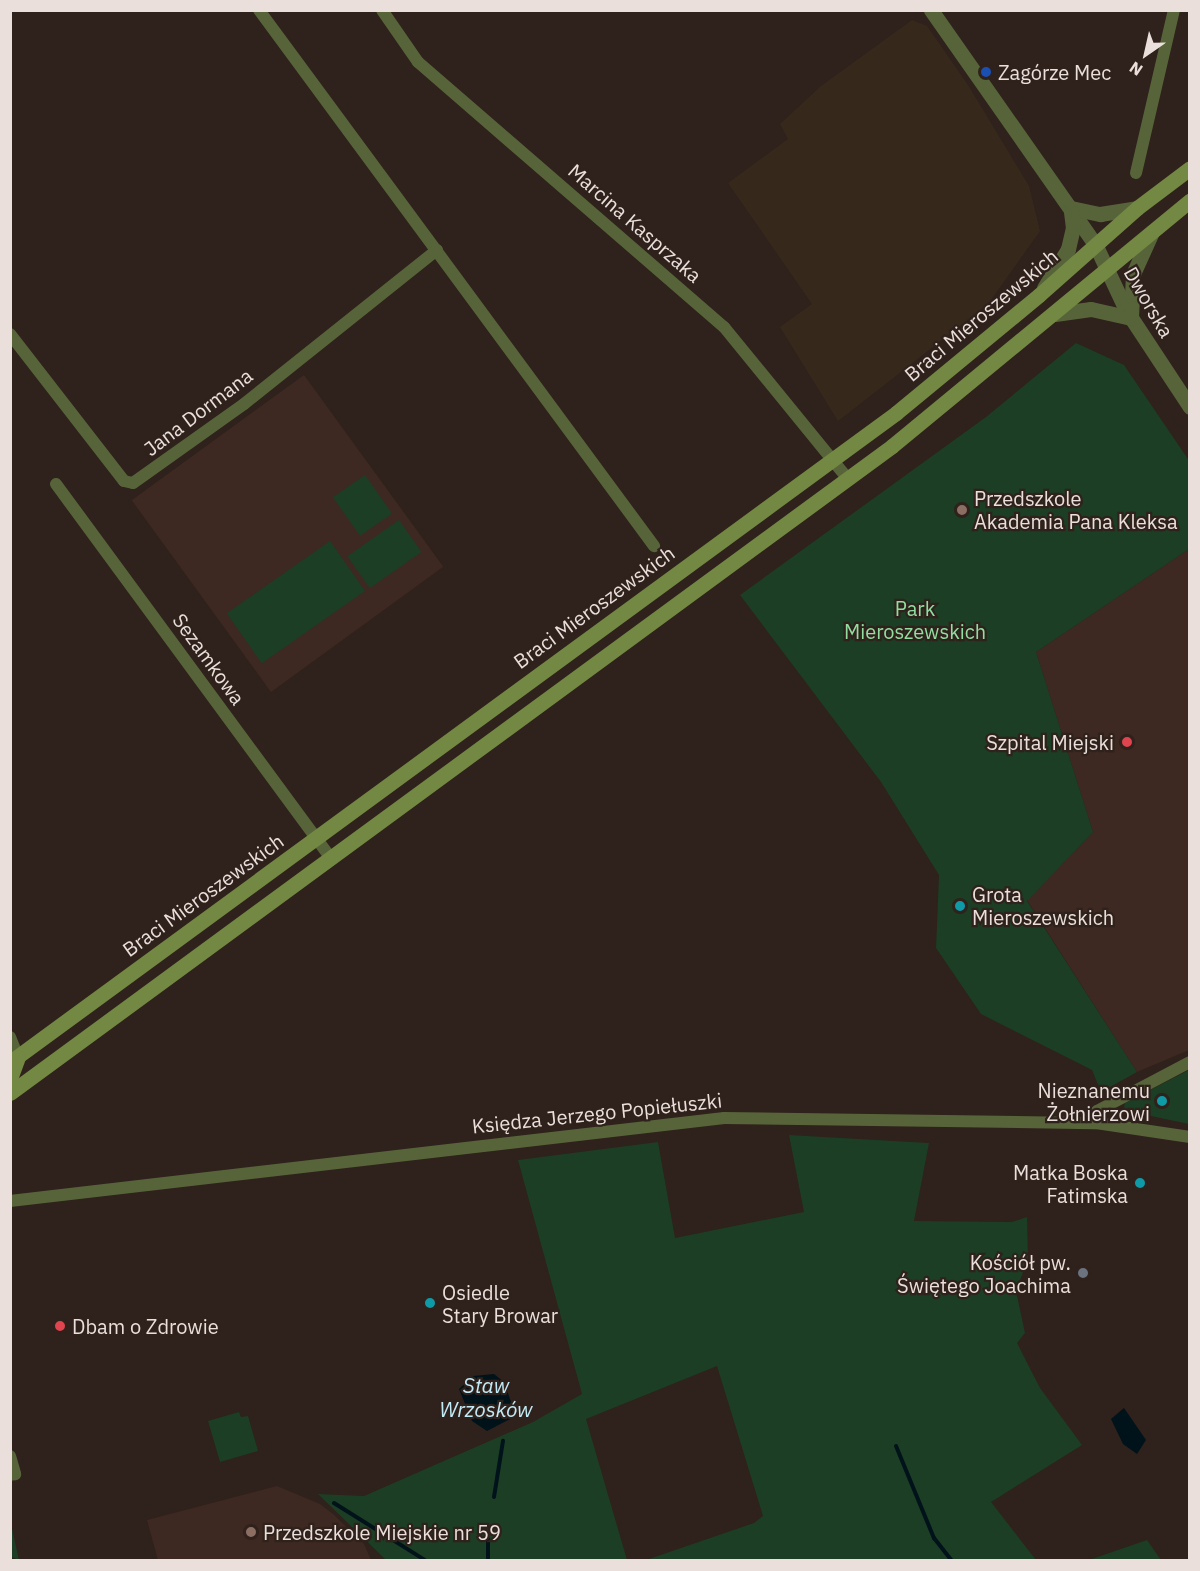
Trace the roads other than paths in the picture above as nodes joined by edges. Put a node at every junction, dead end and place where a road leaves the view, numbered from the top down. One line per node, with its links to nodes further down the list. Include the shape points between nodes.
1 (259, 10): 12 (street)
2 (382, 10): 19 (street, Marcina Kasprzaka, via 418,62 724,327)
3 (932, 10): 8 (street, Dworska)
4 (1174, 10): 6 (street)
5 (1190, 168): 9 (main road, Braci Mieroszewskich)
6 (1136, 172)
7 (1190, 201): 10 (main road)
8 (1071, 208): 9 (street, via 1100,214); 11 (street, Dworska); 14 (street, via 1073,228 1068,249)
9 (1137, 208): 11 (main road, Braci Mieroszewskich)
10 (1154, 228): 13 (main road); 16 (street, via 1133,274)
11 (1096, 246): 13 (street, Dworska); 14 (main road, Braci Mieroszewskich)
12 (437, 250): 17 (street, Jana Dormana, via 243,404 133,483 124,481); 22 (street)
13 (1107, 269): 15 (main road); 16 (street, Dworska)
14 (1039, 296): 19 (main road, Braci Mieroszewskich, via 896,413)
15 (1055, 314): 16 (street, via 1091,309); 20 (main road)
16 (1131, 318): 18 (street, Dworska)
17 (10, 334)
18 (1190, 407)
19 (833, 458): 20 (street, Marcina Kasprzaka); 23 (main road, Braci Mieroszewskich)
20 (848, 479): 24 (main road)
21 (56, 484): 23 (street, Sezamkowa)
22 (654, 546)
23 (317, 838): 24 (street, Sezamkowa); 27 (main road, Braci Mieroszewskich)
24 (330, 857): 26 (main road)
25 (10, 1037): 27 (street)
26 (75, 1046): 27 (main road, via 49,1057); 30 (main road)
27 (14, 1060): 29 (main road)
28 (1190, 1062): 31 (street, via 1097,1111)
29 (10, 1079)
30 (10, 1093)
31 (1096, 1123): 32 (street, Księdza Jerzego Popiełuszki); 33 (street, Księdza Jerzego Popiełuszki, via 724,1118)
32 (1190, 1137)
33 (10, 1202)
34 (10, 1456): 35 (street, via 15,1474)
35 (10, 1475)

